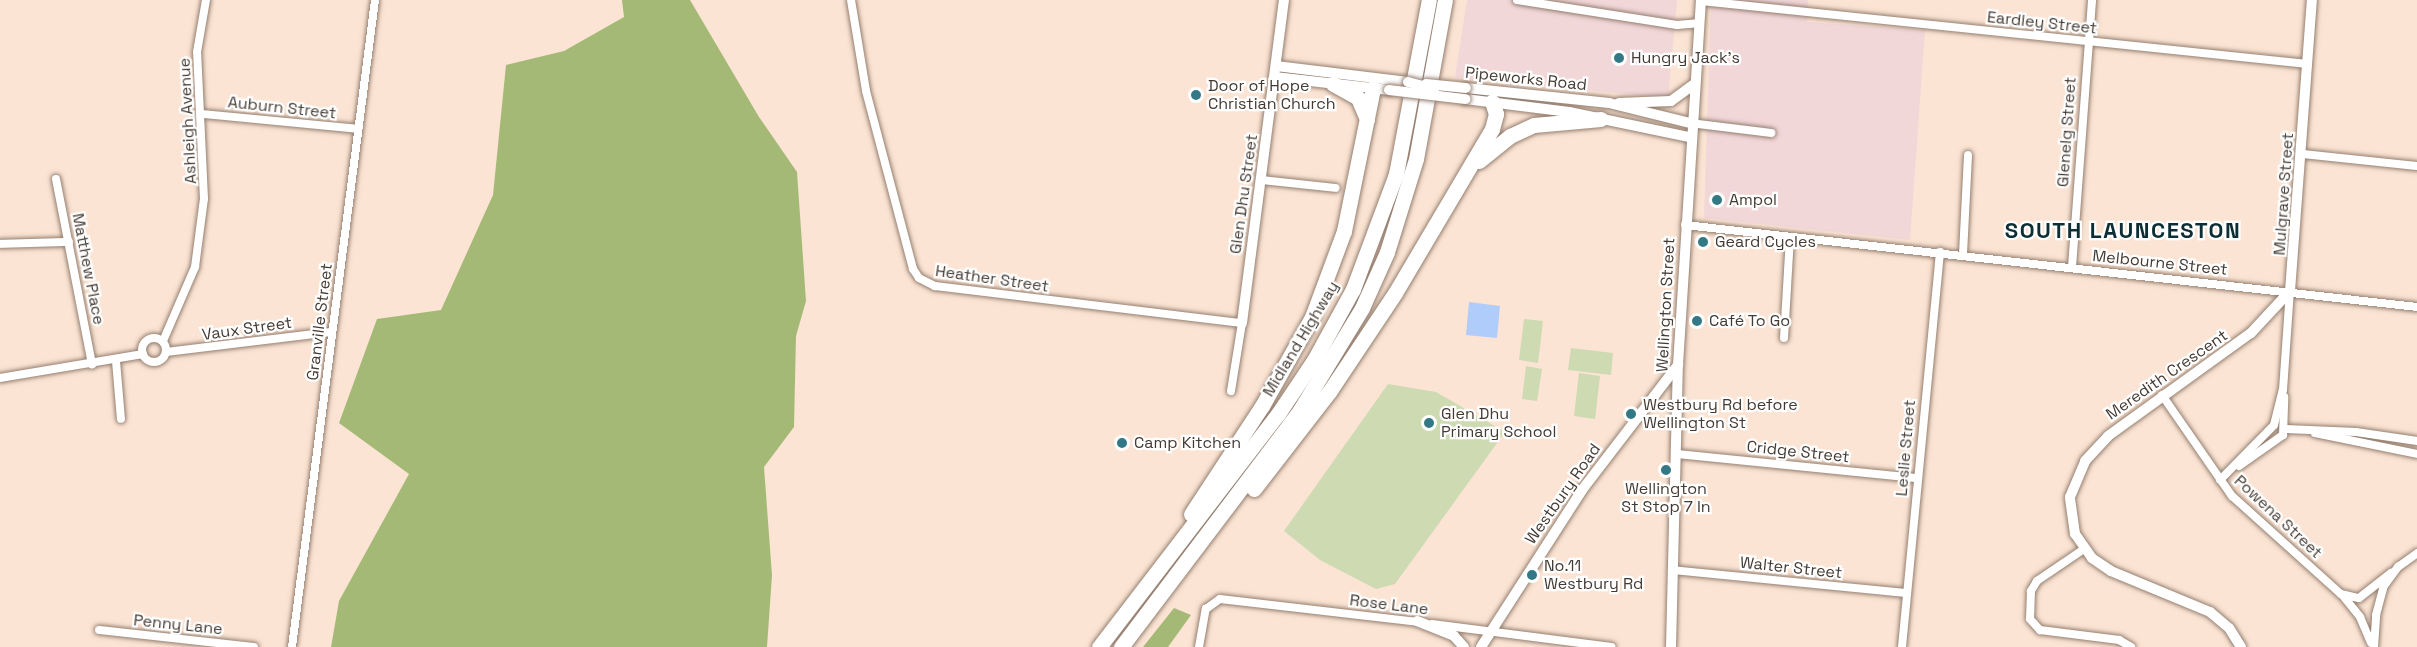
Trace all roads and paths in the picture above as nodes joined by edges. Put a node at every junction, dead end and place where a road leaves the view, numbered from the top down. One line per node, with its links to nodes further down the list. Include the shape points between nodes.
1 (206, 0): 22 (street, Ashleigh Avenue, via 197,52)
2 (375, 0): 26 (street, Granville Street)
3 (851, 0): 45 (street, Heather Street, via 866,91 913,269 919,278 934,286)
4 (1284, 0): 14 (main road, Glen Dhu Street)
5 (1429, 0): 73 (highway, Midland Highway, via 1402,149 1378,230 1353,289 1314,360 1278,414)
6 (1445, 0): 79 (highway, via 1416,159 1387,252 1362,308 1293,419)
7 (1517, 0): 11 (street, via 1677,25)
8 (2092, 0): 12 (street, Glenelg Street)
9 (2312, 0): 13 (main road, Mulgrave Street)
10 (1701, 1): 11 (main road, Wellington Street); 12 (street, Eardley Street)
11 (1698, 23): 18 (main road, Wellington Street)
12 (2087, 41): 13 (street, Eardley Street); 42 (street, Glenelg Street)
13 (2308, 64): 29 (main road, Mulgrave Street)
14 (1275, 72): 15 (main road, Pipeworks Road); 16 (main road, Pipeworks Road); 33 (main road, Glen Dhu Street)
15 (1374, 83): 16 (main road, Pipeworks Road); 17 (main road, Pipeworks Road); 25 (highway)
16 (1333, 84): 25 (highway, via 1358,98)
17 (1390, 85): 19 (main road, Pipeworks Road, bridge); 19 (main road, Pipeworks Road, bridge, via 1408,82)
18 (1693, 85): 21 (main road, via 1671,100); 24 (main road, Wellington Street)
19 (1465, 93): 20 (main road, Pipeworks Road); 21 (main road, Pipeworks Road)
20 (1492, 102): 23 (main road, Pipeworks Road); 34 (highway, via 1494,123)
21 (1606, 103): 23 (main road); 24 (main road, Pipeworks Road)
22 (202, 114): 26 (street, Auburn Street); 48 (street, Ashleigh Avenue, via 206,181 195,267)
23 (1601, 119): 28 (main road, Pipeworks Road); 34 (highway, via 1555,120 1521,129 1491,149)
24 (1690, 123): 27 (street, Pipeworks Road); 28 (main road, Wellington Street)
25 (1367, 125): 73 (highway, via 1344,231 1297,347)
26 (358, 129): 46 (street, Granville Street)
27 (1771, 134)
28 (1689, 137): 36 (main road, Wellington Street)
29 (2302, 154): 31 (street); 43 (main road, Mulgrave Street)
30 (1968, 155): 41 (street)
31 (2417, 166)
32 (56, 179): 38 (street, Matthew Place)
33 (1261, 180): 35 (street); 45 (main road, Glen Dhu Street)
34 (1461, 184): 79 (highway, via 1329,392 1192,569)
35 (1336, 188)
36 (1684, 225): 37 (street, Melbourne Street); 53 (main road, Wellington Street)
37 (1790, 237): 40 (street, Melbourne Street); 47 (street)
38 (69, 242): 39 (street); 52 (street, Matthew Place)
39 (0, 244)
40 (1940, 252): 41 (street, Melbourne Street); 64 (street, Leslie Street)
41 (1963, 254): 42 (street, Melbourne Street)
42 (2072, 267): 43 (street, Melbourne Street)
43 (2290, 291): 44 (street, Melbourne Street); 55 (street, Mulgrave Street); 57 (main road, Meredith Crescent, via 2251,333)
44 (2417, 307)
45 (1242, 323): 56 (street, Glen Dhu Street)
46 (331, 332): 49 (street, Vaux Street); 77 (street, Granville Street)
47 (1784, 338)
48 (163, 341): 49 (street); 50 (street, via 148,340)
49 (166, 352): 50 (street, Vaux Street, via 155,362)
50 (143, 354): 51 (street)
51 (117, 361): 52 (street); 58 (street)
52 (92, 365): 54 (street)
53 (1678, 365): 62 (main road, Wellington Street); 75 (main road, Westbury Road, via 1582,490)
54 (0, 378)
55 (2283, 390): 59 (street, Mulgrave Street); 65 (street, Mulgrave Street, via 2274,425)
56 (1232, 391)
57 (2162, 395): 65 (street, Powena Street); 66 (main road, Meredith Crescent, via 2108,436 2080,470 2070,506 2075,534)
58 (121, 419)
59 (2286, 429): 60 (street); 65 (street, via 2281,437)
60 (2302, 429): 61 (street); 63 (street)
61 (2417, 441)
62 (1676, 454): 64 (street, Cridge Street); 68 (main road, Wellington Street)
63 (2417, 454)
64 (1917, 478): 70 (street, Leslie Street)
65 (2220, 480): 71 (street, Powena Street, via 2232,496)
66 (2084, 549): 86 (street, via 2037,581 2031,591 2030,619 2040,630 2118,640); 87 (main road, Meredith Crescent, via 2111,571 2210,612 2229,628)
67 (2417, 553): 69 (street)
68 (1672, 570): 70 (street, Walter Street); 84 (main road, Wellington Street)
69 (2391, 573): 71 (street, via 2359,598); 88 (street, via 2378,603)
70 (1907, 593): 85 (street, Leslie Street)
71 (2341, 594): 88 (street, Powena Street, via 2360,617)
72 (1417, 621): 75 (street, Rose Lane); 80 (street, Rose Lane, via 1220,599 1206,609); 81 (main road, via 1454,636)
73 (1117, 623): 78 (highway, Midland Highway)
74 (99, 630): 76 (street, Penny Lane)
75 (1489, 633): 82 (main road, Westbury Road); 83 (street, Rose Lane)
76 (254, 647)
77 (292, 647)
78 (1099, 647)
79 (1123, 647)
80 (1199, 647)
81 (1464, 647)
82 (1481, 647)
83 (1611, 647)
84 (1671, 647)
85 (1902, 647)
86 (2131, 647)
87 (2241, 647)
88 (2373, 647)

